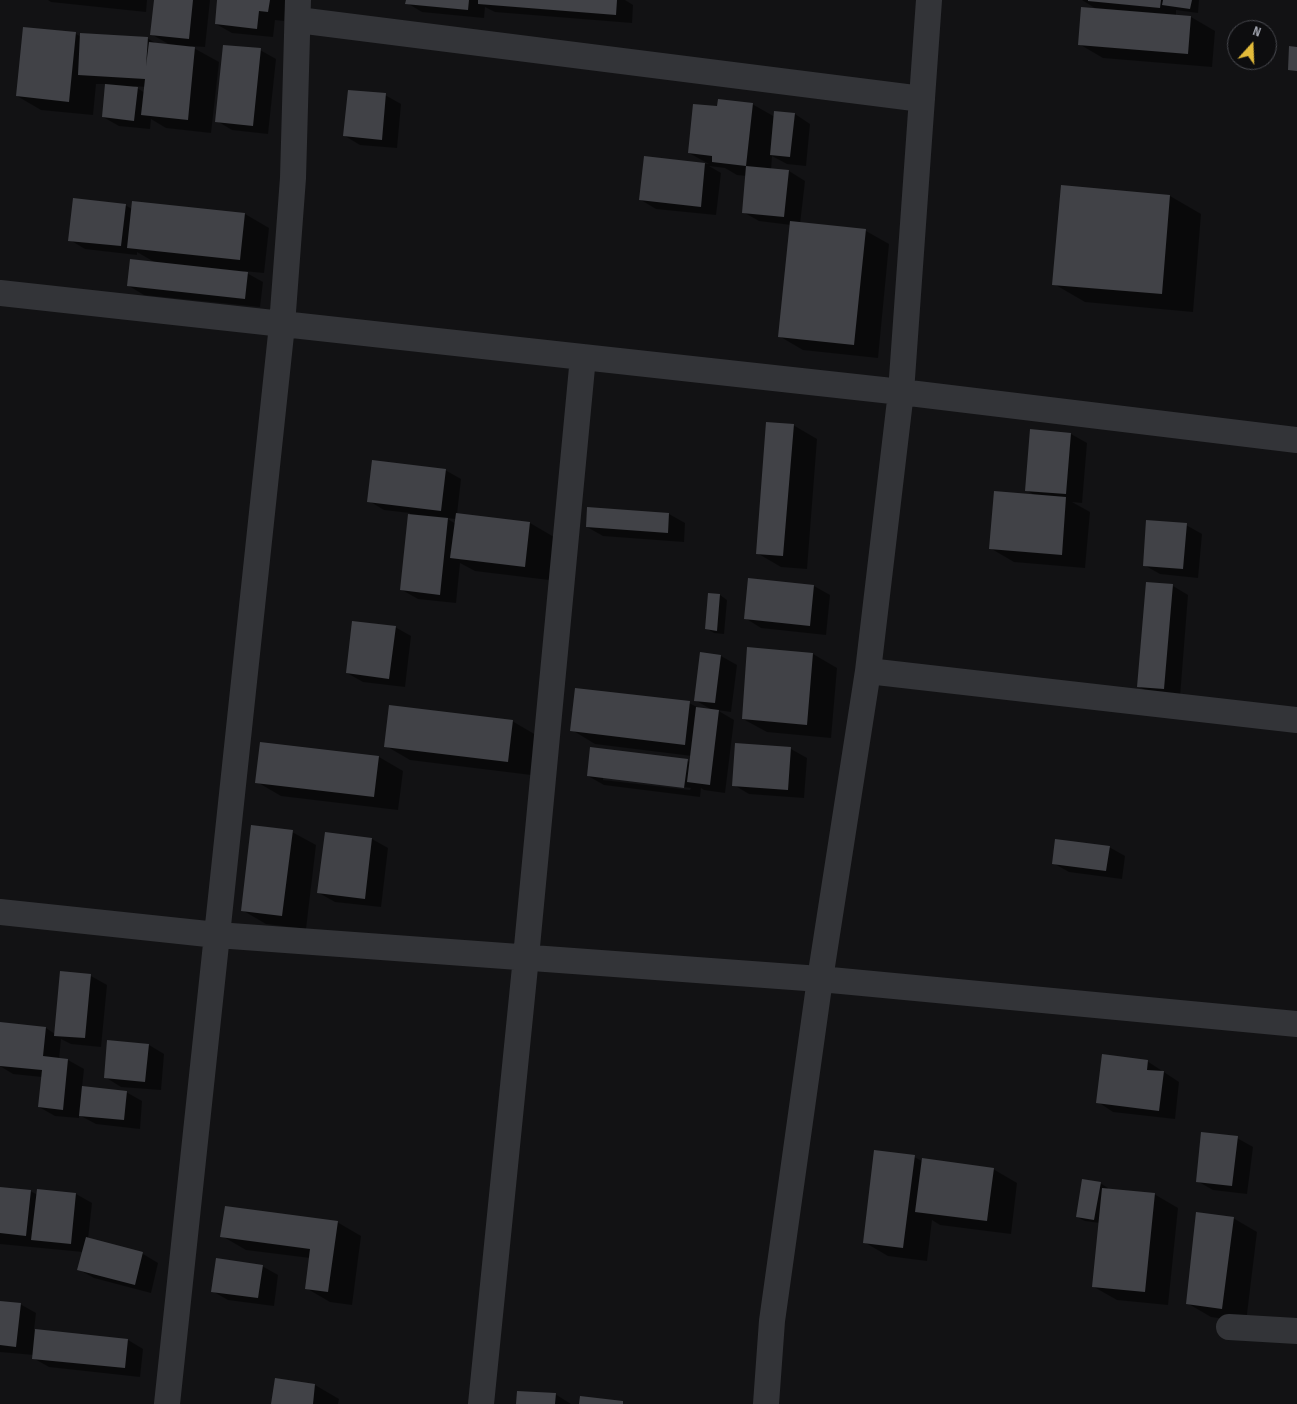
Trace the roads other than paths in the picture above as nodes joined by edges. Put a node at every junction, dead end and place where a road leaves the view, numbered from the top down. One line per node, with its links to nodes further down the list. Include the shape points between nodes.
1 (929, 0): 3 (street)
2 (298, 10): 3 (street); 5 (street, via 293,178)
3 (922, 99): 7 (street)
4 (0, 293): 5 (street)
5 (282, 325): 6 (street); 12 (street)
6 (583, 357): 7 (street); 13 (street)
7 (901, 392): 8 (street); 9 (street)
8 (1297, 440)
9 (868, 671): 10 (street); 14 (street)
10 (1297, 720)
11 (0, 912): 12 (street)
12 (217, 935): 13 (street); 18 (street)
13 (526, 957): 14 (street); 19 (street)
14 (820, 978): 15 (street); 20 (street, via 772,1321)
15 (1297, 1024)
16 (1229, 1327): 17 (street)
17 (1297, 1331)
18 (167, 1404)
19 (481, 1404)
20 (766, 1404)

